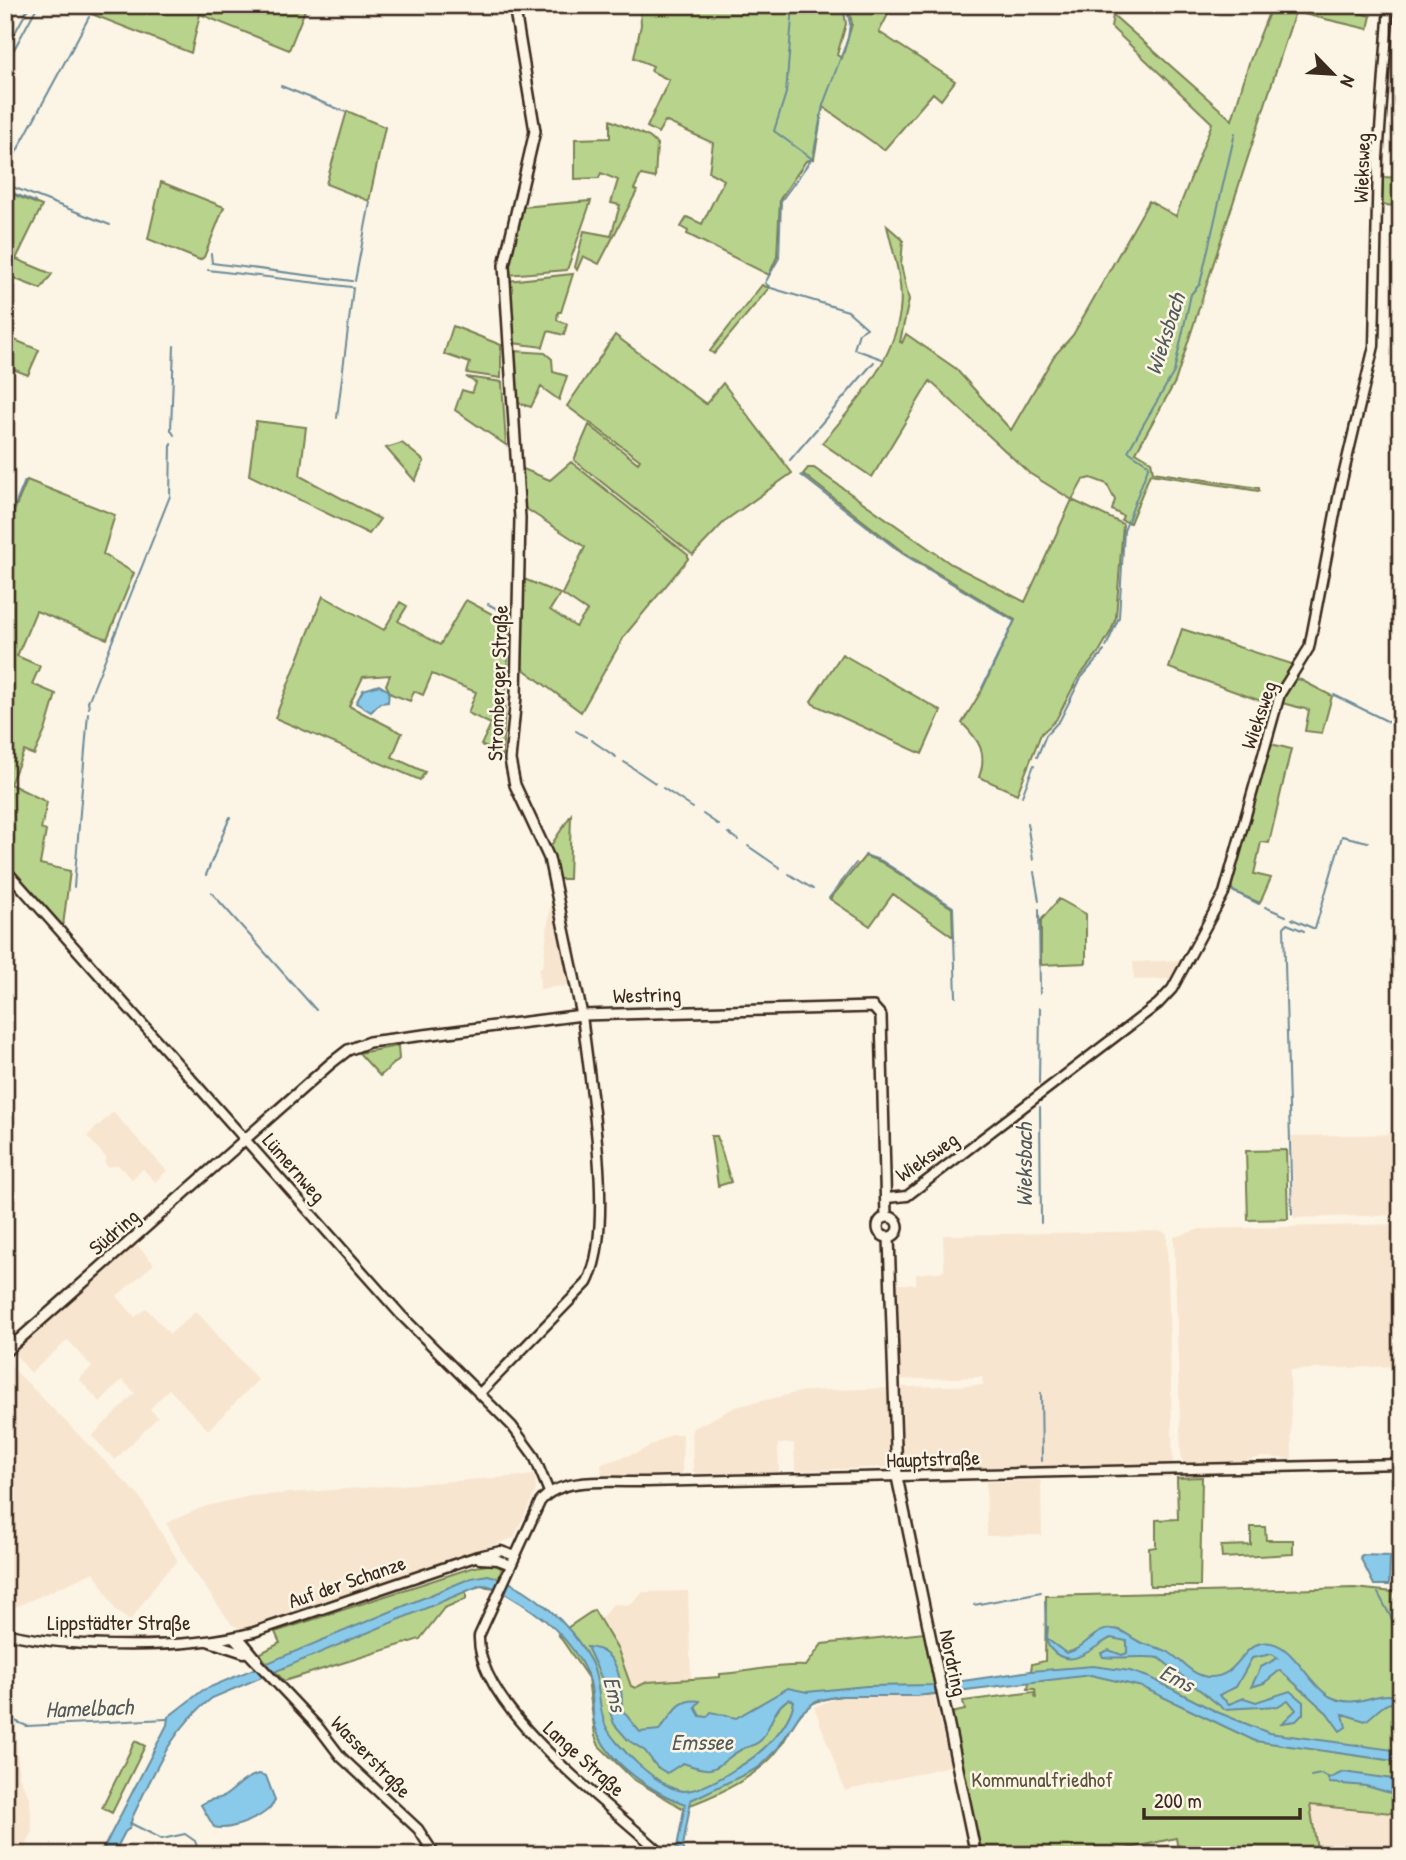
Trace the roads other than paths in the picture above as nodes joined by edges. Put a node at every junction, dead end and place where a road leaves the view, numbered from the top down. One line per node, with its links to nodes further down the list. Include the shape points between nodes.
1 (514, 5): 4 (main road, Stromberger Straße, via 535,131 504,265 520,518 510,760 515,785 549,858)
2 (1389, 5): 6 (street, Wieksweg, via 1378,158 1374,346 1309,648 1280,694 1224,892 1172,989 1158,1004 907,1196)
3 (5, 869): 5 (street, Lümernweg)
4 (582, 1015): 5 (main road, Westring, via 358,1045); 6 (main road, Westring, via 873,1007 881,1016); 10 (street, Stromberger Straße, via 599,1186 601,1235 596,1264 587,1283)
5 (246, 1139): 9 (main road, Südring); 10 (street, Lümernweg, via 401,1315)
6 (887, 1198): 7 (main road, Westring)
7 (886, 1217): 8 (main road, via 878,1228 881,1235); 8 (main road, via 898,1226)
8 (889, 1237): 12 (main road)
9 (5, 1352)
10 (479, 1394): 13 (street, Lümernweg, via 527,1444)
11 (1401, 1464): 12 (street, Hauptstraße)
12 (897, 1477): 13 (street, Hauptstraße, via 578,1485); 23 (main road, Nordring)
13 (549, 1492): 14 (street)
14 (515, 1556): 15 (street, Auf der Schanze, via 492,1552); 16 (street)
15 (468, 1560): 16 (street, Auf der Schanze, via 490,1558); 18 (street, Auf der Schanze)
16 (511, 1565): 22 (street, Lange Straße, via 479,1636 483,1671 535,1742)
17 (5, 1633): 19 (street, Lippstädter Straße, via 80,1644)
18 (235, 1637): 19 (street, Lippstädter Straße); 20 (street); 20 (street, Wasserstraße)
19 (204, 1641): 20 (street)
20 (252, 1659): 21 (street, Wasserstraße, via 341,1757 418,1829)
21 (435, 1855)
22 (663, 1855)
23 (976, 1855)

